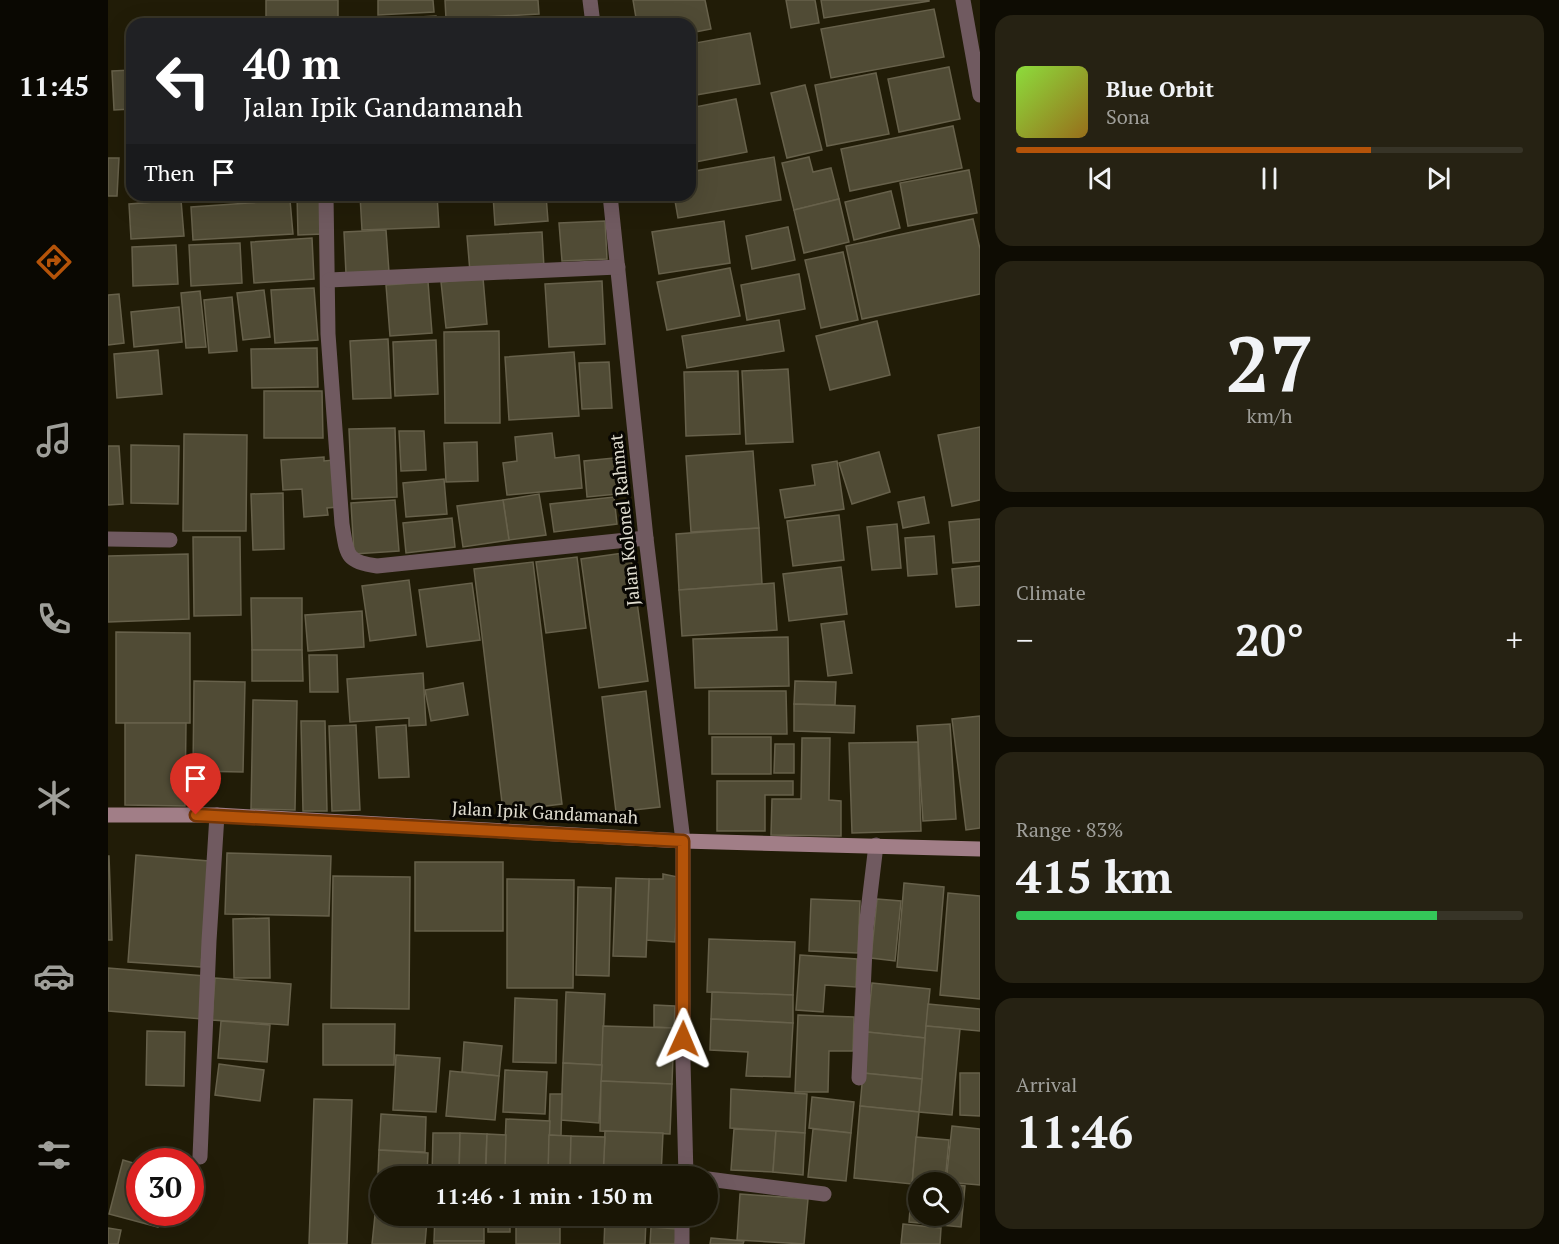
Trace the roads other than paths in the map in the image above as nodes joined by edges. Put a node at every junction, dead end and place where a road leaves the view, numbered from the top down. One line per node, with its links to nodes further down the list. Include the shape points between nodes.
1 (590, 0): 3 (street)
2 (963, 0): 4 (street)
3 (592, 18)
4 (980, 95)
5 (326, 201): 8 (street)
6 (611, 201): 7 (street, Jalan Kolonel Rahmat)
7 (618, 267): 8 (street); 9 (street, Jalan Kolonel Rahmat)
8 (329, 280): 9 (street, via 328,334 342,524 347,554 358,564 377,566)
9 (646, 538): 14 (street, Jalan Kolonel Rahmat)
10 (108, 539): 11 (street)
11 (170, 540)
12 (108, 815): 13 (street, Jalan Ipik Gandamanah)
13 (218, 815): 14 (street, Jalan Ipik Gandamanah); 18 (street)
14 (683, 841): 15 (street, Jalan Ipik Gandamanah); 19 (street, Jalan Kolonel Rahmat, via 682,1061)
15 (876, 845): 16 (street, Jalan Ipik Gandamanah); 17 (street, via 866,928)
16 (980, 849)
17 (859, 1078)
18 (200, 1148)
19 (687, 1166)
20 (718, 1180): 21 (street)
21 (824, 1194)
22 (682, 1226): 23 (street)
23 (682, 1244)

